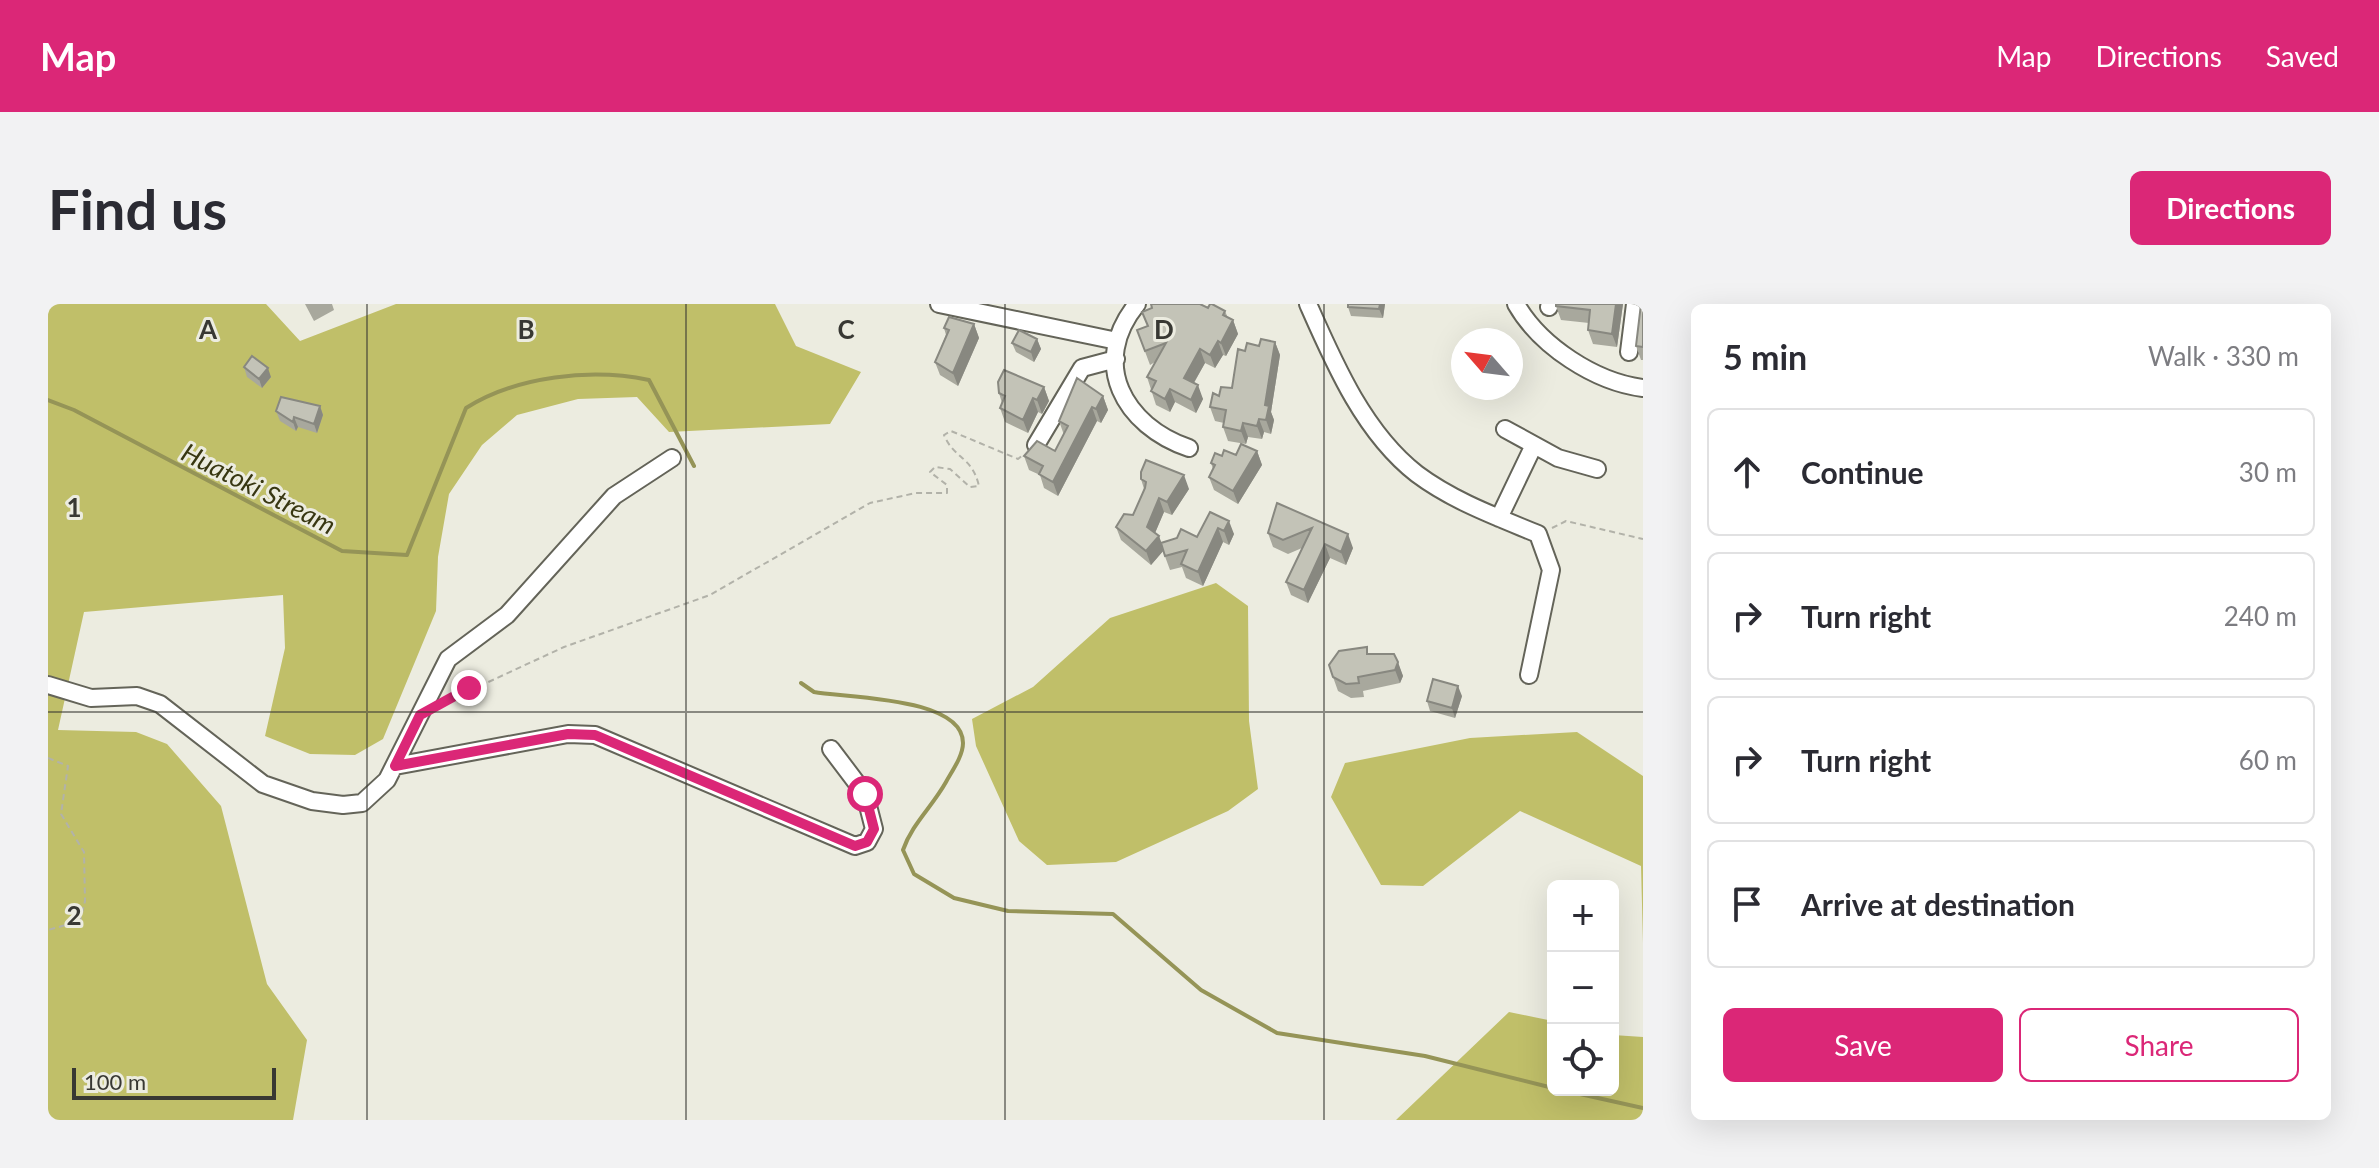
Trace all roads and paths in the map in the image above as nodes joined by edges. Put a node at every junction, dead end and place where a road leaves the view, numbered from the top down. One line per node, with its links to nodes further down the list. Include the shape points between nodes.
1 (939, 304): 6 (street)
2 (1137, 304): 6 (street)
3 (1308, 304): 16 (street, via 1356,399 1389,447 1433,484)
4 (1516, 304): 9 (street, via 1551,345 1599,376)
5 (1635, 304): 7 (street)
6 (1117, 341): 8 (street)
7 (1629, 352)
8 (1116, 359): 11 (street, via 1082,368); 13 (street, via 1116,376 1129,409 1163,439)
9 (1643, 388)
10 (1505, 429): 12 (street)
11 (1036, 445): 21 (path, via 1018,459 951,431 944,435 948,445 974,467 979,486 970,487 950,469 935,467 930,472 947,485 947,493 870,503 710,595 564,647)
12 (1533, 447): 15 (street); 16 (street)
13 (1189, 448)
14 (672, 458): 21 (street, via 614,496 507,615 448,659)
15 (1597, 469)
16 (1499, 518): 17 (street)
17 (1538, 534): 18 (path, via 1566,521); 19 (street, via 1551,570)
18 (1643, 539)
19 (1529, 675)
20 (48, 685): 24 (street, via 91,698 137,696 160,704 263,784 312,801 362,803)
21 (420, 715): 24 (street)
22 (831, 749): 24 (street, via 865,794 874,829 867,842 855,846 595,735 568,734)
23 (48, 758): 25 (path, via 68,766 61,814 84,852 85,901 80,921)
24 (395, 766)
25 (48, 930)

